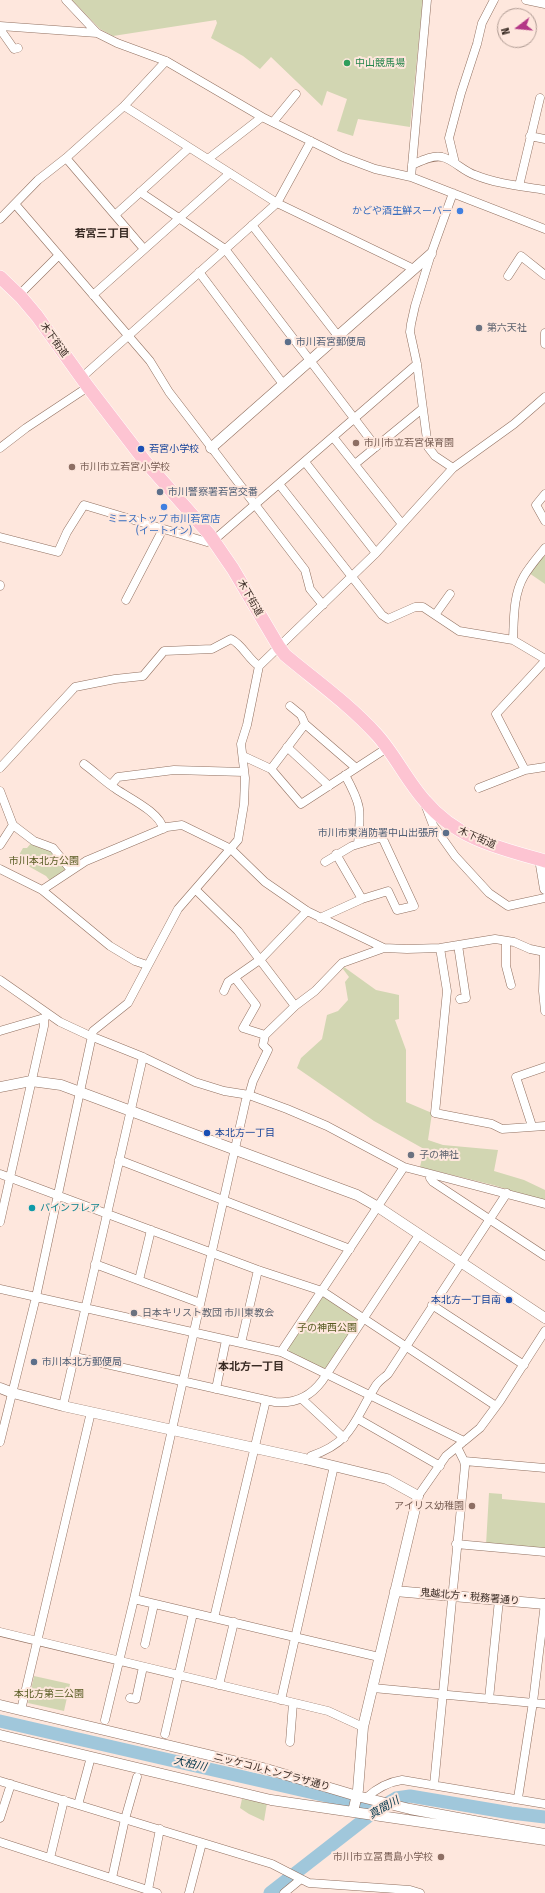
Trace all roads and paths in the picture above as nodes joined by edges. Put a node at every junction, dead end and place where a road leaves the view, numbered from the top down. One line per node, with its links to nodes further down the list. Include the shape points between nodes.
1 (66, 0): 7 (street)
2 (427, 0): 22 (street)
3 (494, 0): 21 (street, via 482,23 449,138)
4 (526, 0): 5 (street)
5 (545, 4)
6 (0, 28): 7 (street); 8 (street, via 14,49)
7 (97, 33): 9 (street)
8 (18, 48)
9 (166, 61): 12 (street); 13 (street)
10 (296, 94): 14 (street)
11 (540, 98): 15 (street)
12 (124, 106): 18 (street); 19 (street)
13 (262, 117): 14 (street); 20 (street)
14 (273, 122): 17 (street)
15 (530, 136): 16 (street); 25 (street)
16 (545, 139)
17 (311, 141): 24 (street, via 375,169); 29 (street)
18 (189, 148): 20 (street); 27 (street)
19 (66, 158): 30 (street, via 38,180); 31 (street)
20 (208, 159): 23 (street)
21 (455, 163): 22 (street, via 436,157); 25 (street, via 472,174 490,181)
22 (412, 165): 24 (street)
23 (230, 173): 29 (street); 32 (street)
24 (411, 177): 28 (street)
25 (519, 186): 26 (street)
26 (545, 190)
27 (140, 192): 31 (street); 32 (street)
28 (453, 193): 35 (street); 38 (street)
29 (277, 203): 34 (street); 40 (street)
30 (15, 204): 33 (street); 39 (street)
31 (115, 215): 36 (street)
32 (179, 218): 36 (street); 37 (street)
33 (0, 219)
34 (252, 225): 37 (street); 49 (street)
35 (545, 229)
36 (144, 249): 46 (street)
37 (225, 249): 41 (street); 51 (street)
38 (431, 254): 40 (street); 52 (street, via 414,306 411,324 410,332)
39 (59, 255): 45 (street); 46 (street)
40 (414, 269): 49 (street)
41 (199, 272): 48 (street); 54 (street)
42 (545, 275): 43 (street, via 520,256)
43 (508, 276)
44 (0, 277): 45 (main road, 木下街道)
45 (18, 295): 53 (main road, 木下街道, via 37,316)
46 (93, 295): 48 (street)
47 (545, 333): 50 (street)
48 (128, 335): 53 (street); 61 (street, via 150,361 169,392)
49 (338, 336): 51 (street)
50 (545, 344)
51 (310, 360): 54 (street); 57 (street)
52 (417, 364): 56 (street); 57 (street)
53 (84, 382): 59 (street); 72 (main road, 木下街道, via 144,460)
54 (283, 384): 61 (street)
55 (545, 397): 64 (street, via 514,424)
56 (422, 409): 60 (street); 64 (street, via 428,447 435,456)
57 (355, 418): 58 (street); 60 (street)
58 (333, 437): 62 (street); 63 (street)
59 (1, 445)
60 (376, 447): 63 (street)
61 (211, 448): 67 (street)
62 (304, 462): 65 (street); 74 (street)
63 (355, 464): 69 (street)
64 (453, 468): 69 (street)
65 (279, 484): 67 (street); 75 (street)
66 (545, 494): 68 (street, via 536,505)
67 (255, 505): 72 (street); 78 (street, via 305,570 310,589)
68 (545, 521)
69 (402, 524): 74 (street)
70 (163, 529): 71 (street, via 84,505 58,552); 72 (street, via 207,542); 77 (street)
71 (0, 537)
72 (214, 540): 81 (main road, 木下街道)
73 (545, 548): 80 (street, via 519,587 514,610)
74 (376, 553): 75 (street)
75 (351, 578): 78 (street); 79 (street, via 388,619 415,607 423,608)
76 (450, 594): 79 (street)
77 (126, 600)
78 (323, 604): 81 (street)
79 (435, 615): 80 (street, via 459,631)
80 (513, 640): 82 (street)
81 (279, 647): 83 (street); 87 (main road, 木下街道, via 349,707)
82 (545, 660): 94 (street, via 496,714)
83 (258, 666): 88 (street, via 242,744); 91 (street, via 238,642 231,639 212,649 164,651 143,676 75,687)
84 (290, 706): 85 (street, via 301,715)
85 (305, 724): 86 (street); 93 (street)
86 (287, 747): 92 (street); 98 (street)
87 (387, 748): 93 (street); 101 (main road, 木下街道)
88 (242, 756): 92 (street); 95 (street)
89 (84, 764): 97 (street)
90 (545, 767): 94 (street)
91 (0, 768)
92 (271, 768): 98 (street, via 301,804)
93 (356, 768): 96 (street)
94 (524, 770): 99 (street)
95 (244, 772): 97 (street, via 174,770 118,777); 106 (street, via 244,804 238,840)
96 (345, 775): 98 (street); 105 (street, via 357,797 361,812)
97 (111, 785): 103 (street, via 150,811 162,824)
98 (329, 786)
99 (479, 788)
100 (0, 791): 102 (street)
101 (424, 801): 108 (main road, 木下街道, via 448,824 481,842); 115 (street, via 433,825 455,856 489,893 508,906)
102 (13, 825): 104 (street); 111 (street, via 34,841 53,848)
103 (163, 829): 106 (street, via 182,825); 111 (street, via 86,861)
104 (0, 844)
105 (358, 844): 107 (street); 116 (street, via 382,837 414,906 397,910 388,891)
106 (231, 849): 114 (street); 117 (street, via 265,882)
107 (336, 854): 109 (street); 116 (street)
108 (542, 860): 112 (street)
109 (325, 862)
110 (0, 869): 113 (street)
111 (71, 870): 113 (street)
112 (545, 889)
113 (42, 890): 125 (street, via 110,946)
114 (196, 890): 124 (street, via 225,917); 125 (street, via 178,909)
115 (545, 898)
116 (362, 899): 118 (street)
117 (307, 911): 118 (street); 124 (street)
118 (320, 918): 121 (street)
119 (506, 941): 120 (street, via 495,939); 123 (street); 128 (street, via 506,966)
120 (458, 945): 122 (street); 130 (street, via 466,998)
121 (384, 948): 122 (street); 131 (street, via 342,963 315,991)
122 (440, 948): 144 (street, via 447,991 435,1113 492,1124 502,1129)
123 (545, 952): 132 (street)
124 (261, 960): 126 (street); 131 (street)
125 (147, 965): 136 (street, via 128,1003 94,1031)
126 (235, 978): 129 (street, via 228,982); 135 (street, via 256,1005 243,1028)
127 (0, 980): 133 (street)
128 (511, 985)
129 (224, 991)
130 (460, 999)
131 (295, 1006): 135 (street)
132 (545, 1011)
133 (46, 1016): 134 (street); 136 (street); 139 (street)
134 (0, 1031)
135 (264, 1035): 142 (street, via 263,1045 268,1050)
136 (93, 1037): 137 (street); 141 (street)
137 (143, 1057): 142 (street, via 195,1082 224,1092); 143 (street)
138 (545, 1067): 144 (street, via 516,1077)
139 (31, 1081): 140 (street); 141 (street, via 50,1082); 151 (street)
140 (0, 1087)
141 (81, 1091): 143 (street); 153 (street)
142 (248, 1095): 146 (street); 148 (street, via 327,1126)
143 (130, 1110): 146 (street); 147 (street)
144 (532, 1126): 145 (street)
145 (545, 1126)
146 (234, 1149): 154 (street); 156 (street, via 357,1195)
147 (119, 1160): 154 (street); 157 (street)
148 (404, 1167): 150 (street); 156 (street)
149 (0, 1174): 151 (street)
150 (431, 1174): 152 (street); 158 (street, via 433,1182)
151 (10, 1178): 153 (street); 159 (street)
152 (507, 1193): 155 (street); 158 (street)
153 (58, 1195): 157 (street); 171 (street)
154 (223, 1200): 162 (street); 163 (street)
155 (545, 1204)
156 (378, 1207): 161 (street); 162 (street)
157 (107, 1214): 160 (street); 166 (street)
158 (489, 1220): 164 (street); 165 (street)
159 (0, 1222)
160 (151, 1230): 163 (street); 168 (street)
161 (419, 1235): 165 (street); 175 (street)
162 (350, 1249): 170 (street)
163 (211, 1253): 167 (street); 172 (street)
164 (545, 1256)
165 (461, 1262): 173 (street); 176 (street)
166 (95, 1264): 168 (street); 174 (street)
167 (258, 1270): 170 (street); 180 (street)
168 (139, 1280): 172 (street)
169 (0, 1289): 171 (street)
170 (322, 1291): 175 (street); 182 (street)
171 (36, 1297): 174 (street); 189 (street)
172 (200, 1303): 177 (street)
173 (432, 1305): 181 (street); 184 (street)
174 (86, 1307): 177 (street); 183 (street)
175 (363, 1318): 181 (street); 185 (street)
176 (545, 1318)
177 (193, 1332): 179 (street); 186 (street)
178 (545, 1332): 184 (street)
179 (226, 1340): 180 (street); 188 (street)
180 (241, 1343): 182 (street)
181 (405, 1347): 190 (street); 194 (street)
182 (281, 1352): 185 (street)
183 (75, 1357): 186 (street); 193 (street)
184 (524, 1366): 194 (street)
185 (326, 1375): 190 (street); 191 (street, via 315,1390)
186 (183, 1381): 188 (street); 198 (street)
187 (0, 1388): 189 (street)
188 (216, 1389): 192 (street)
189 (13, 1393): 193 (street); 197 (street)
190 (370, 1396): 196 (street); 200 (street)
191 (302, 1399): 192 (street, via 287,1403); 199 (street)
192 (266, 1400): 203 (street)
193 (63, 1406): 195 (street)
194 (496, 1406): 200 (street, via 480,1428)
195 (91, 1412): 198 (street); 223 (street)
196 (358, 1419): 199 (street); 207 (street)
197 (3, 1422): 201 (street)
198 (172, 1430): 203 (street); 214 (street)
199 (344, 1438): 204 (street, via 330,1448 311,1456)
200 (464, 1441): 202 (street)
201 (0, 1442)
202 (457, 1447): 205 (street); 207 (street, via 446,1456)
203 (255, 1448): 204 (street); 219 (street)
204 (310, 1460): 206 (street)
205 (464, 1461): 208 (street); 210 (street)
206 (334, 1466): 209 (street, via 387,1479); 222 (street)
207 (440, 1466): 209 (street)
208 (545, 1468)
209 (418, 1496): 212 (street)
210 (456, 1544): 211 (street); 213 (street)
211 (545, 1552)
212 (395, 1591): 213 (street, 鬼越北方・税務署通り); 225 (street)
213 (452, 1596): 215 (street, 鬼越北方・税務署通り); 231 (street)
214 (134, 1599): 216 (street); 226 (street)
215 (499, 1600): 217 (street, 鬼越北方・税務署通り); 233 (street)
216 (154, 1604): 218 (street); 224 (street)
217 (545, 1604): 235 (street)
218 (193, 1613): 219 (street); 228 (street)
219 (214, 1618): 220 (street)
220 (234, 1622): 222 (street); 229 (street)
221 (0, 1632): 223 (street)
222 (294, 1637): 225 (street); 234 (street)
223 (37, 1641): 226 (street); 239 (street)
224 (145, 1644)
225 (379, 1657): 230 (street)
226 (120, 1661): 227 (street); 240 (street, via 117,1663)
227 (143, 1667): 228 (street); 232 (street, via 136,1699)
228 (178, 1676): 229 (street); 242 (street)
229 (219, 1685): 234 (street)
230 (373, 1688): 231 (street); 241 (street)
231 (442, 1694): 233 (street); 249 (street)
232 (130, 1698)
233 (489, 1699): 235 (street)
234 (281, 1700): 236 (street)
235 (533, 1702): 237 (street); 251 (street)
236 (293, 1703): 241 (street, via 328,1711); 244 (street)
237 (545, 1704)
238 (0, 1705): 239 (street, ニッケコルトンプラザ通り)
239 (21, 1710): 250 (street, ニッケコルトンプラザ通り, via 263,1768)
240 (105, 1720)
241 (363, 1727): 250 (street)
242 (165, 1734)
243 (0, 1735): 245 (street)
244 (290, 1742)
245 (91, 1757): 254 (street); 255 (street, via 271,1800)
246 (137, 1777): 257 (street)
247 (0, 1780): 248 (street)
248 (11, 1784): 252 (street); 256 (street)
249 (434, 1785): 250 (street, via 402,1780 390,1782); 251 (street)
250 (363, 1797): 255 (street); 259 (street, ニッケコルトンプラザ通り, via 410,1809)
251 (518, 1798): 253 (street)
252 (64, 1800): 254 (street); 263 (street)
253 (545, 1804)
254 (78, 1805): 257 (street)
255 (357, 1812): 260 (street)
256 (0, 1818)
257 (125, 1819): 258 (street); 264 (street)
258 (160, 1829): 262 (street); 266 (street)
259 (545, 1834)
260 (545, 1840)
261 (0, 1842): 263 (street)
262 (202, 1843): 265 (street, via 272,1864); 269 (street)
263 (50, 1858): 264 (street)
264 (112, 1878): 266 (street)
265 (301, 1880): 267 (street, via 309,1883); 270 (street)
266 (148, 1890): 268 (street)
267 (410, 1891): 271 (street)
268 (157, 1893)
269 (189, 1893)
270 (284, 1893)
271 (420, 1893)

